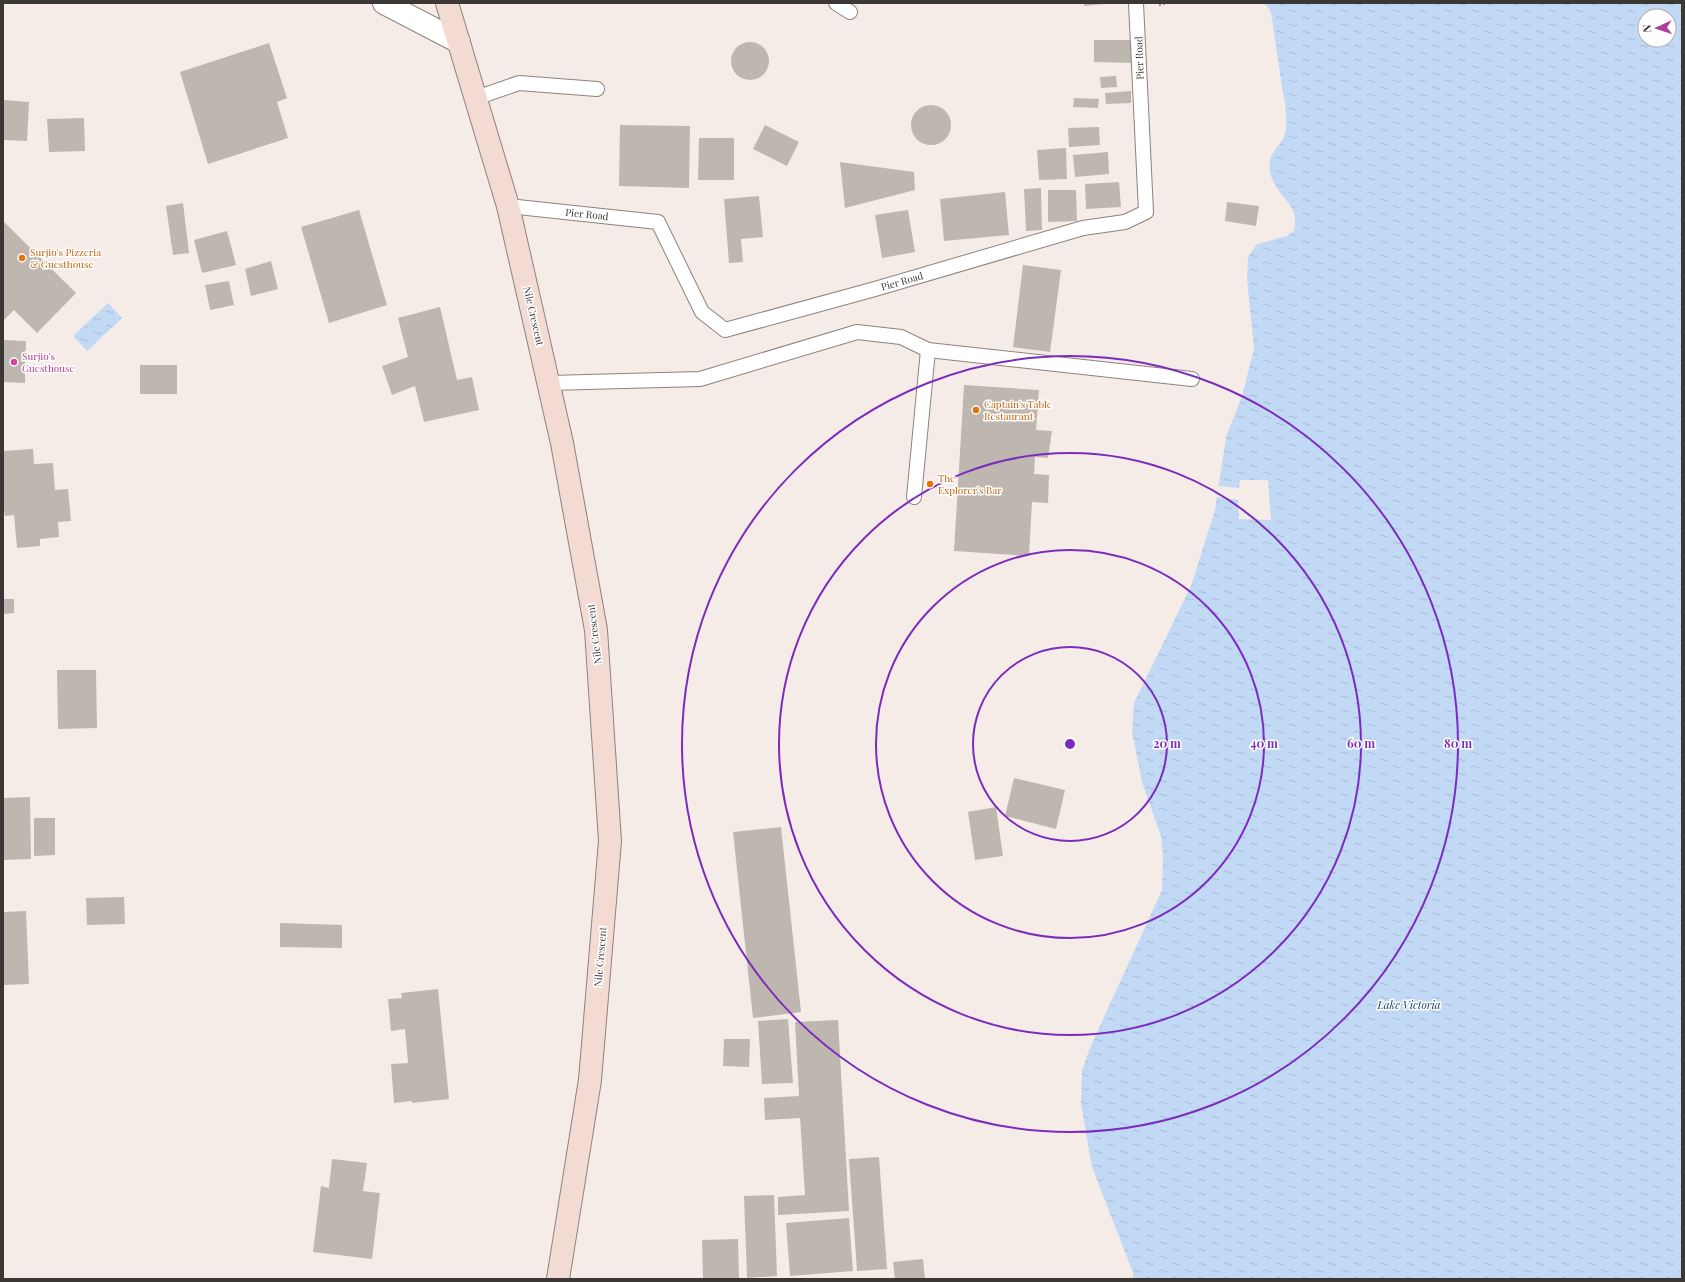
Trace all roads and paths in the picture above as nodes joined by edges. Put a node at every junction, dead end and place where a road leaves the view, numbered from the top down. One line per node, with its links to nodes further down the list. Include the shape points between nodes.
1 (384, 3): 6 (street)
2 (447, 3): 6 (street, Nile Crescent)
3 (836, 3): 5 (lane)
4 (1136, 3): 9 (lane, Pier Road, via 1146,212 1125,222 1083,228 725,330 702,312 658,222)
5 (850, 12)
6 (459, 42): 8 (street, Nile Crescent)
7 (597, 88): 8 (lane, via 519,83)
8 (476, 98): 9 (street, Nile Crescent)
9 (508, 206): 12 (street, Nile Crescent)
10 (928, 350): 11 (lane); 12 (lane, via 901,337 857,332 700,379); 13 (lane)
11 (1192, 379)
12 (549, 383): 14 (street, Nile Crescent, via 596,630 610,841 590,1080)
13 (914, 497)
14 (558, 1279)

